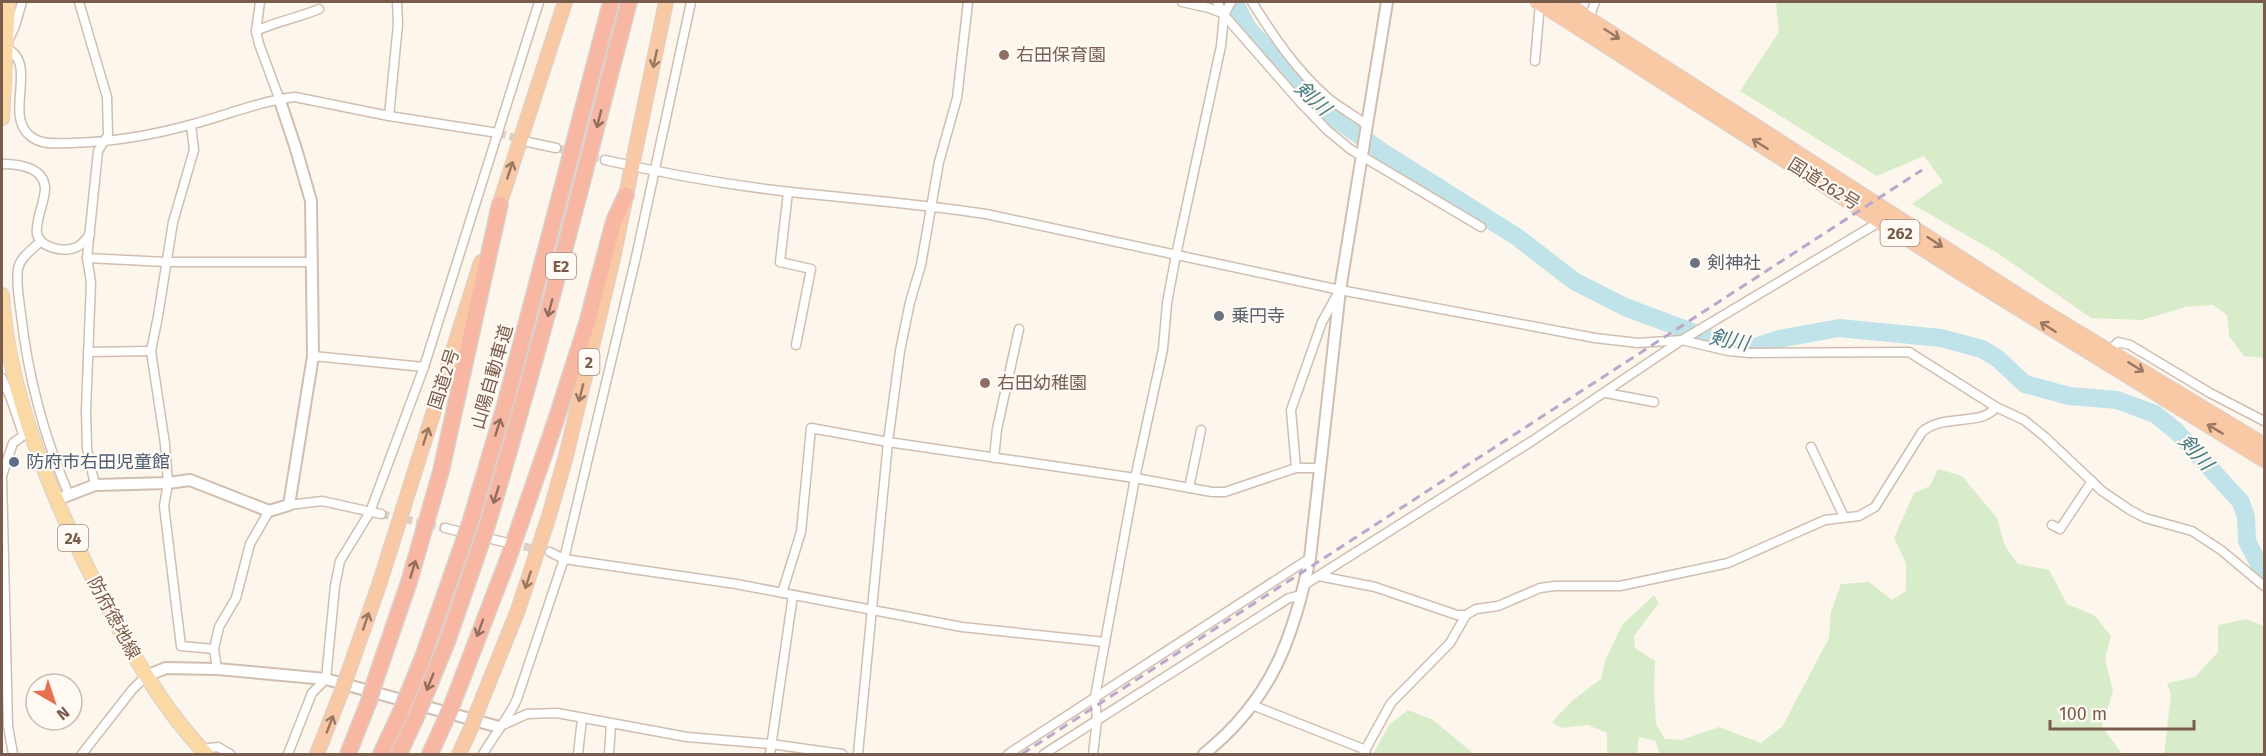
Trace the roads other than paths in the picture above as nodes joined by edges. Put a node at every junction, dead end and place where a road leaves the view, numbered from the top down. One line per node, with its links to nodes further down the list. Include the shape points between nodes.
1 (8, 2): 24 (main road)
2 (22, 2): 24 (street)
3 (79, 2): 32 (street, via 107,97 108,135)
4 (260, 2): 23 (street)
5 (397, 2): 27 (street)
6 (539, 2): 31 (street)
7 (564, 2): 42 (highway, 国道2号, one-way to 7)
8 (611, 2): 121 (highway, 山陽自動車道 / E2, one-way to 8, bridge, via 423,657 470,523 524,336)
9 (629, 2): 122 (highway, 山陽自動車道 / E2, one-way to 122, bridge, via 519,423 447,642)
10 (666, 2): 38 (highway, 2, one-way to 38)
11 (691, 2): 39 (street)
12 (968, 2): 43 (street, via 957,98)
13 (1182, 2): 20 (street)
14 (1217, 2): 20 (street)
15 (1252, 2): 30 (street, via 1306,77)
16 (1387, 2): 30 (street)
17 (1539, 2): 22 (highway, 国道262号 / 262); 25 (street)
18 (1563, 2): 22 (highway, 国道262号 / 262)
19 (1595, 2): 22 (street)
20 (1228, 8): 35 (street, via 1301,103 1327,130); 48 (street)
21 (319, 9): 23 (street)
22 (1586, 25): 44 (highway, 国道262号 / 262, one-way to 22); 58 (highway, 国道262号 / 262, one-way to 58)
23 (256, 30): 26 (street)
24 (5, 48): 28 (main road); 32 (street, via 14,51 21,63 20,117 27,134 42,143)
25 (1535, 61)
26 (279, 99): 27 (street, via 295,97); 29 (street); 51 (street, via 311,201)
27 (389, 116): 31 (street)
28 (2, 118)
29 (191, 125): 32 (street); 50 (street, via 194,150)
30 (1366, 127): 35 (street)
31 (498, 133): 61 (street)
32 (102, 142): 46 (street)
33 (528, 142): 34 (street)
34 (556, 148)
35 (1362, 153): 45 (street); 52 (street)
36 (605, 160): 38 (street)
37 (2, 164): 47 (street, via 28,167 44,181 36,232)
38 (632, 166): 39 (street); 41 (highway, 2)
39 (654, 171): 40 (street); 92 (street)
40 (788, 192): 43 (street); 56 (street, via 780,262 811,269)
41 (626, 195): 123 (highway, one-way to 123, bridge, via 614,221 587,323 508,559); 124 (highway, 2, one-way to 124, bridge, via 595,339 549,516 518,610)
42 (500, 204): 119 (highway, 国道2号, one-way to 42, bridge, via 382,574); 120 (highway, one-way to 42, bridge, via 412,573 441,471)
43 (931, 206): 48 (street, via 1008,218); 69 (street, via 900,351)
44 (1881, 220): 55 (street); 73 (highway, 国道262号 / 262, one-way to 44)
45 (1481, 227)
46 (90, 234): 47 (street, via 77,248 48,247); 49 (street)
47 (40, 241): 81 (street, via 21,260 18,291 25,351)
48 (1176, 255): 52 (street); 76 (street, via 1163,349)
49 (87, 258): 50 (street); 59 (street, via 91,282)
50 (166, 262): 51 (street); 57 (street)
51 (312, 262): 60 (street)
52 (1340, 290): 55 (street, via 1595,338 1638,343); 74 (street, via 1322,322 1292,410); 75 (street)
53 (2, 294): 68 (main road, 防府徳地線 / 24, via 9,358)
54 (1019, 329): 72 (street)
55 (1682, 340): 63 (street); 65 (street, via 1750,353 1909,352)
56 (796, 345)
57 (151, 351): 59 (street); 78 (street)
58 (2110, 351): 66 (street, via 2118,342 2130,345 2210,393); 70 (highway, 国道262号 / 262, one-way to 70)
59 (88, 352): 79 (street, via 87,449)
60 (313, 356): 61 (street); 82 (street)
61 (424, 367): 84 (street)
62 (2, 378): 68 (street)
63 (1606, 393): 64 (street); 93 (street)
64 (1654, 402)
65 (1996, 407): 77 (street, via 2031,426); 86 (street, via 1983,416 1929,426 1875,507 1859,516)
66 (2265, 420)
67 (1201, 430): 80 (street)
68 (27, 432): 81 (main road, 防府徳地線 / 24); 98 (street, via 13,442 2,476)
69 (888, 442): 72 (street); 96 (street, via 811,428 801,532); 99 (street)
70 (2265, 445)
71 (1811, 447): 86 (street)
72 (994, 458): 76 (street)
73 (2265, 459)
74 (1296, 468): 75 (street); 80 (street, via 1225,492)
75 (1320, 468): 91 (street)
76 (1135, 478): 80 (street); 101 (street)
77 (2092, 481): 87 (street, via 2060,529); 94 (street, via 2145,518 2192,531 2206,539)
78 (168, 483): 79 (street); 83 (street, via 189,480); 102 (street, via 164,506 181,646)
79 (95, 485): 81 (street)
80 (1189, 488)
81 (63, 498): 104 (main road, 防府徳地線 / 24, via 105,603)
82 (289, 505): 83 (street); 84 (street, via 322,501)
83 (269, 511): 102 (street, via 250,544 236,598 219,627)
84 (370, 512): 85 (street); 105 (street, via 340,561)
85 (381, 514)
86 (1844, 517): 100 (street, via 1819,522 1728,562 1620,586 1540,588)
87 (2052, 525)
88 (444, 528): 89 (street)
89 (504, 542)
90 (549, 552): 92 (street)
91 (1310, 558): 95 (street); 106 (street)
92 (564, 559): 96 (street); 111 (street, via 517,699 509,717)
93 (1319, 576): 95 (street); 100 (street, via 1375,587)
94 (2265, 586)
95 (1303, 590): 107 (street, via 1283,654); 109 (street)
96 (782, 593): 97 (street)
97 (793, 595): 99 (street); 112 (street)
98 (3, 609): 115 (street, via 8,726)
99 (870, 611): 101 (street, via 962,627); 130 (street)
100 (1466, 615): 114 (street, via 1450,643 1391,703)
101 (1105, 642): 106 (street)
102 (214, 649): 103 (street)
103 (217, 669): 104 (street, via 166,668); 105 (street)
104 (146, 676): 113 (main road, 防府徳地線 / 24); 116 (street)
105 (326, 679): 111 (street); 118 (street, via 312,693)
106 (1095, 697): 109 (street); 131 (street)
107 (1252, 705): 114 (street); 134 (street)
108 (582, 719): 110 (street); 111 (street, via 557,713 527,714); 126 (street)
109 (1097, 720): 132 (street); 133 (street)
110 (611, 724): 112 (street, via 687,737); 127 (street)
111 (499, 727): 125 (street)
112 (771, 744): 128 (street); 129 (street)
113 (203, 752): 117 (street, via 218,747)
114 (1364, 752)
115 (13, 754)
116 (82, 754)
117 (230, 754)
118 (288, 754)
119 (317, 754)
120 (348, 754)
121 (381, 754)
122 (399, 754)
123 (430, 754)
124 (459, 754)
125 (483, 754)
126 (578, 754)
127 (609, 754)
128 (770, 754)
129 (842, 754)
130 (858, 754)
131 (1008, 754)
132 (1044, 754)
133 (1093, 754)
134 (1204, 754)

